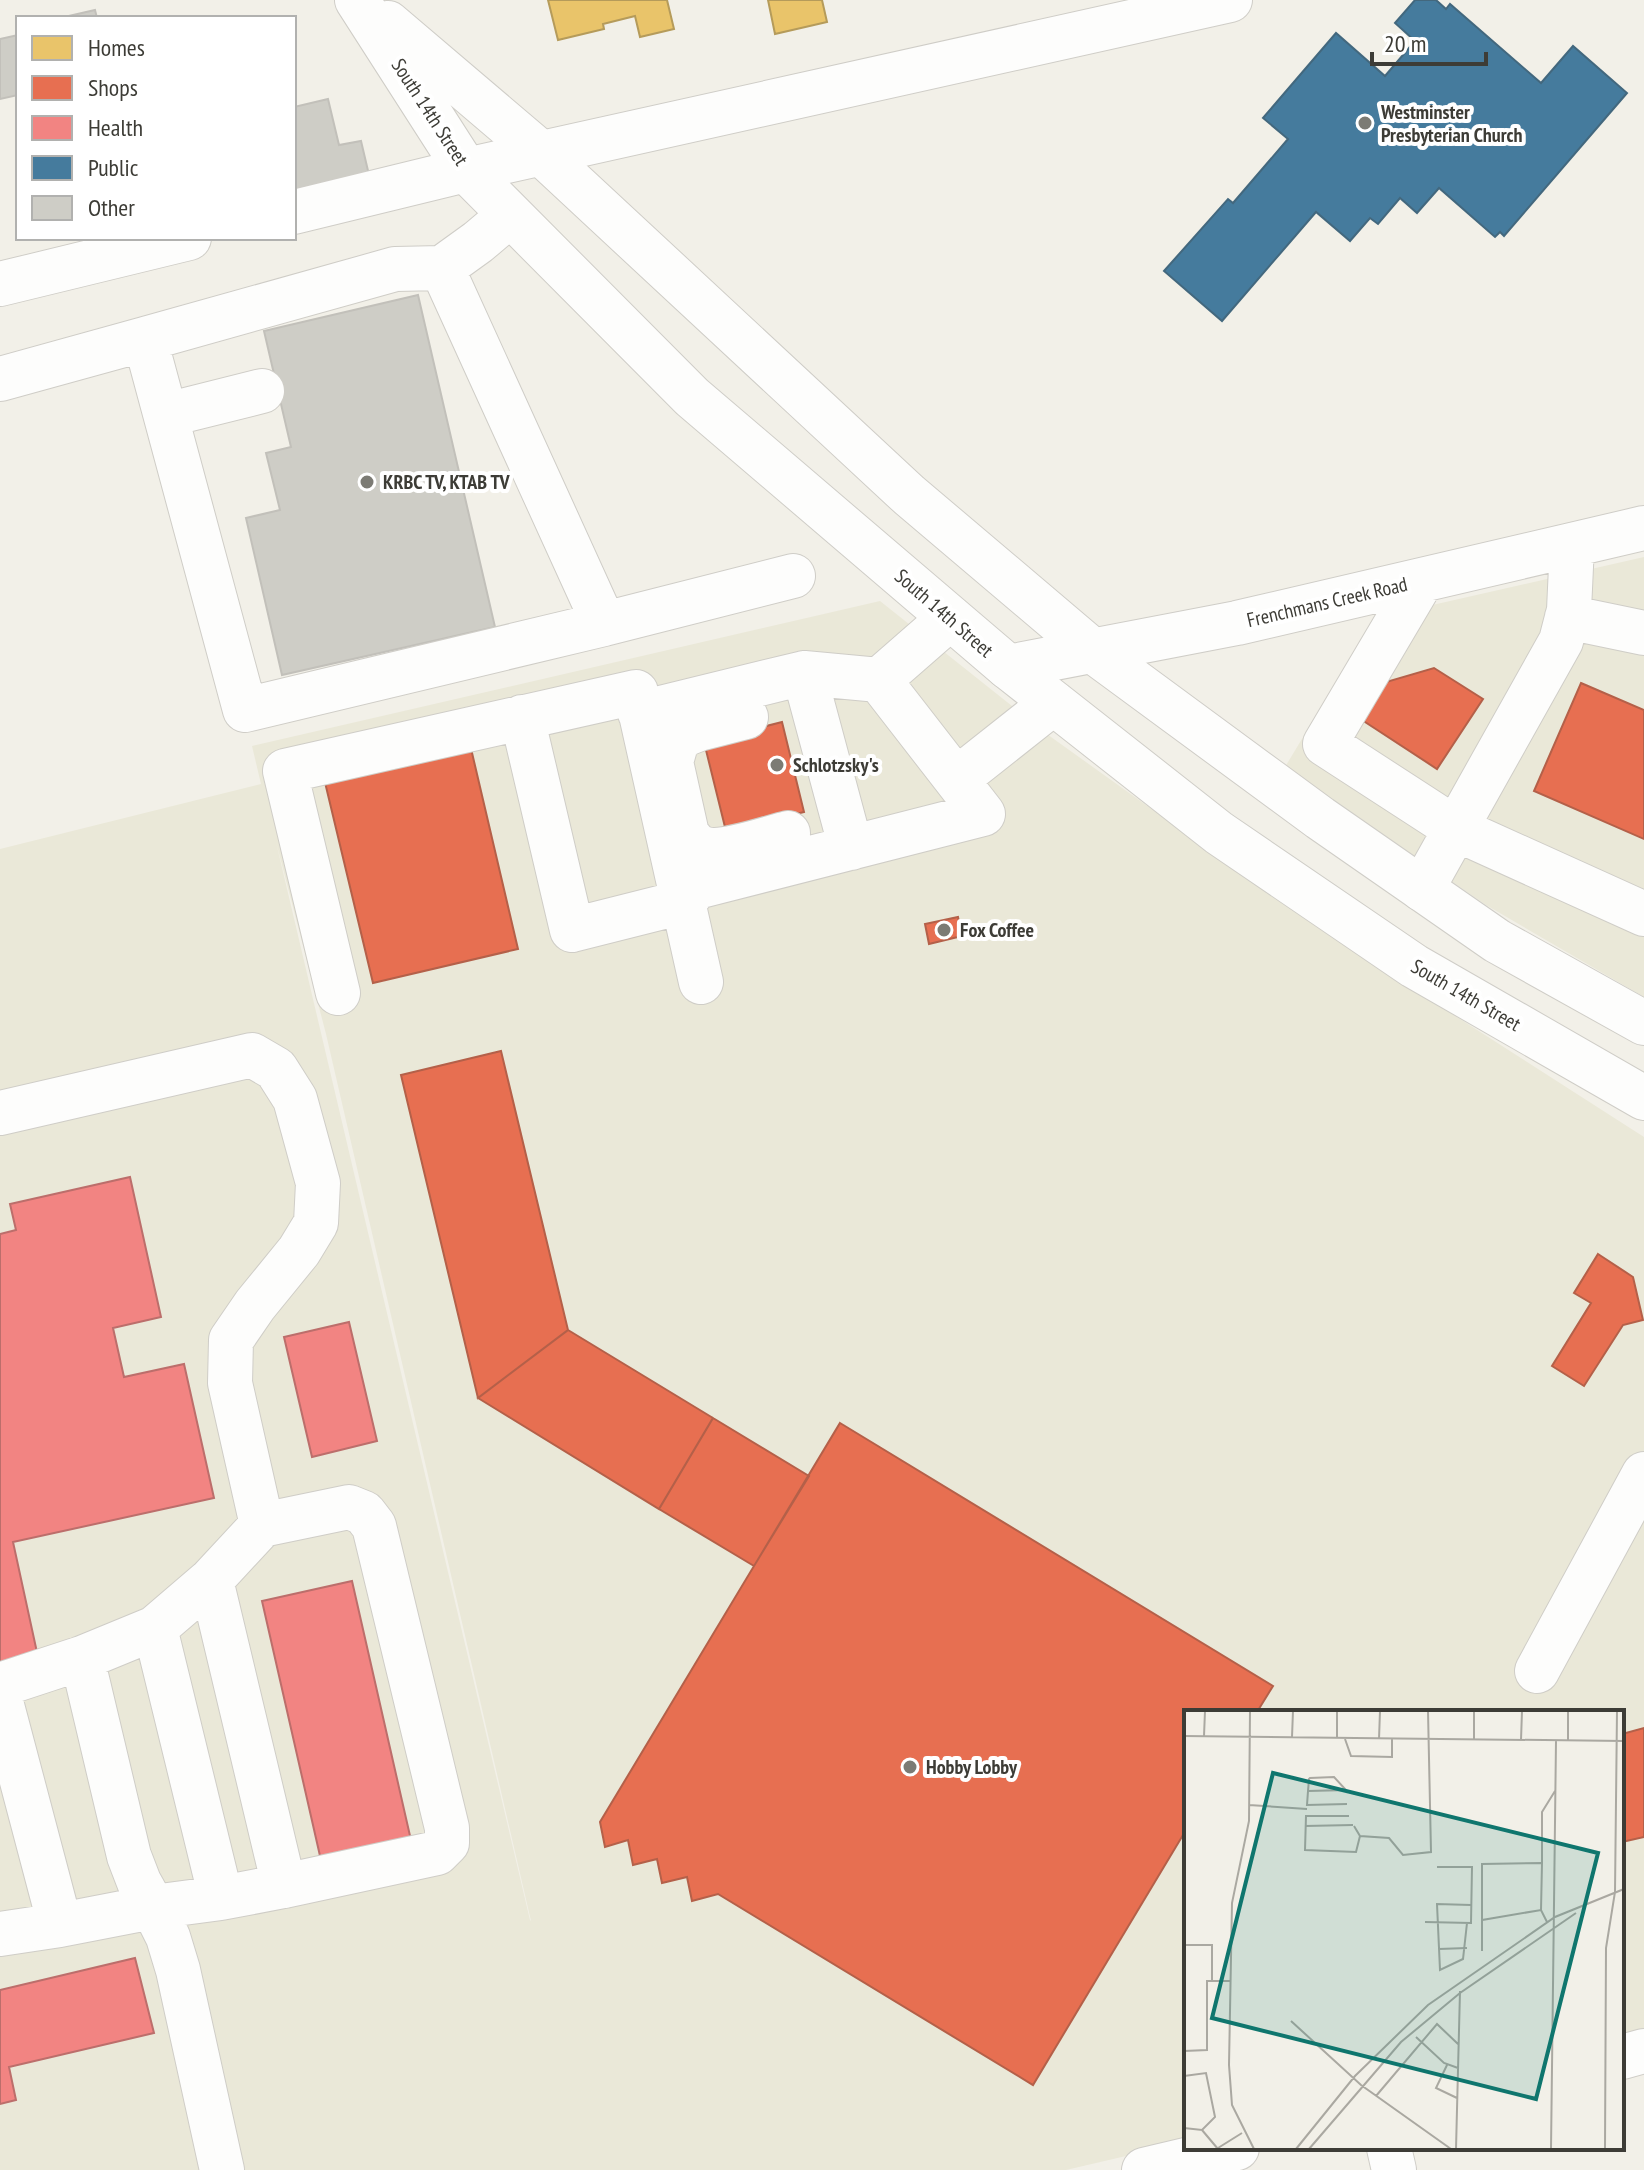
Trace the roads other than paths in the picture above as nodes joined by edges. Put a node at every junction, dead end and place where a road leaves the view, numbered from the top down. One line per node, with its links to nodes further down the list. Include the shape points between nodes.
1 (359, 0): 3 (main road, South 14th Street); 4 (main road, South 14th Street)
2 (1230, 0): 3 (main road)
3 (542, 154): 4 (main road); 22 (main road, South 14th Street, via 909,495)
4 (466, 170): 5 (main road); 6 (main road, South 14th Street)
5 (296, 212)
6 (510, 215): 8 (main road); 19 (main road, South 14th Street, via 692,397)
7 (181, 240): 9 (main road)
8 (442, 268): 10 (main road, via 395,269); 20 (main road)
9 (0, 284)
10 (145, 339): 11 (main road); 13 (main road)
11 (0, 379)
12 (262, 391): 13 (main road)
13 (166, 415): 20 (main road, via 245,710)
14 (1644, 528): 15 (main road, Frenchmans Creek Road)
15 (1572, 545): 17 (main road, Frenchmans Creek Road); 18 (main road)
16 (793, 576): 20 (main road)
17 (1422, 580): 22 (main road, Frenchmans Creek Road); 30 (main road, via 1325,744)
18 (1567, 617): 21 (main road); 30 (main road, via 1561,641)
19 (950, 618): 23 (main road, South 14th Street); 24 (main road)
20 (604, 624)
21 (1644, 633)
22 (1093, 651): 23 (main road, Frenchmans Creek Road); 32 (main road, South 14th Street)
23 (1008, 667): 26 (main road, South 14th Street)
24 (879, 680): 25 (main road); 29 (main road)
25 (807, 687): 27 (main road); 31 (main road); 31 (main road, via 684,735 676,744 671,762 687,834 702,849 715,850)
26 (1053, 703): 29 (main road); 38 (main road, South 14th Street, via 1219,833 1414,966)
27 (640, 713): 28 (main road, via 636,692); 33 (main road)
28 (522, 717): 33 (main road, via 572,930); 36 (main road, via 285,771)
29 (957, 779): 31 (main road, via 983,814)
30 (1456, 829): 32 (main road); 34 (main road)
31 (847, 833): 33 (main road, via 697,887)
32 (1422, 889): 37 (main road, South 14th Street, via 1497,941)
33 (683, 902): 35 (main road)
34 (1644, 914)
35 (701, 982)
36 (338, 993)
37 (1644, 1023)
38 (1644, 1098)
39 (0, 1113): 41 (main road, via 252,1055 276,1069 295,1099 318,1183 316,1223 231,1340 230,1383)
40 (1644, 1474): 45 (main road)
41 (262, 1525): 42 (main road); 48 (main road, via 349,1507 364,1513 374,1526 447,1828 447,1843 437,1853)
42 (211, 1580): 43 (main road); 48 (main road)
43 (155, 1628): 44 (main road); 49 (main road)
44 (82, 1658): 46 (main road); 50 (main road, via 129,1856)
45 (1537, 1671)
46 (0, 1685)
47 (0, 1698): 51 (main road)
48 (284, 1886): 49 (main road)
49 (221, 1898): 50 (main road)
50 (153, 1907): 51 (main road); 57 (main road, via 178,1970)
51 (60, 1925): 52 (main road)
52 (0, 1934)
53 (1644, 2051): 54 (main road)
54 (1624, 2056)
55 (1229, 2150): 58 (main road)
56 (1389, 2150): 59 (main road)
57 (222, 2170)
58 (1144, 2170)
59 (1394, 2170)

